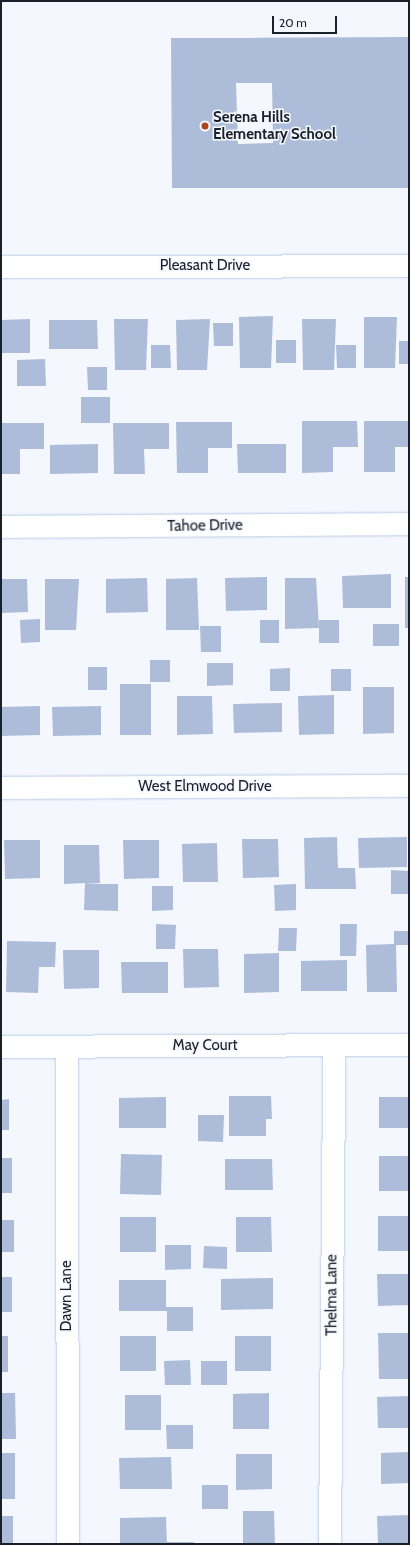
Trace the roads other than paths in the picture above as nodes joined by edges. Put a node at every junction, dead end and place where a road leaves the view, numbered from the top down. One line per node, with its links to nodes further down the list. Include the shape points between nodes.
1 (409, 266): 2 (street, Pleasant Drive)
2 (1, 267)
3 (409, 524): 4 (street, Tahoe Drive)
4 (1, 527)
5 (409, 786): 6 (street, West Elmwood Drive)
6 (1, 788)
7 (409, 1045): 8 (street, May Court)
8 (334, 1046): 10 (street, May Court); 12 (street, Thelma Lane)
9 (1, 1047): 10 (street, May Court)
10 (67, 1047): 11 (street, Dawn Lane)
11 (68, 1544)
12 (330, 1544)

